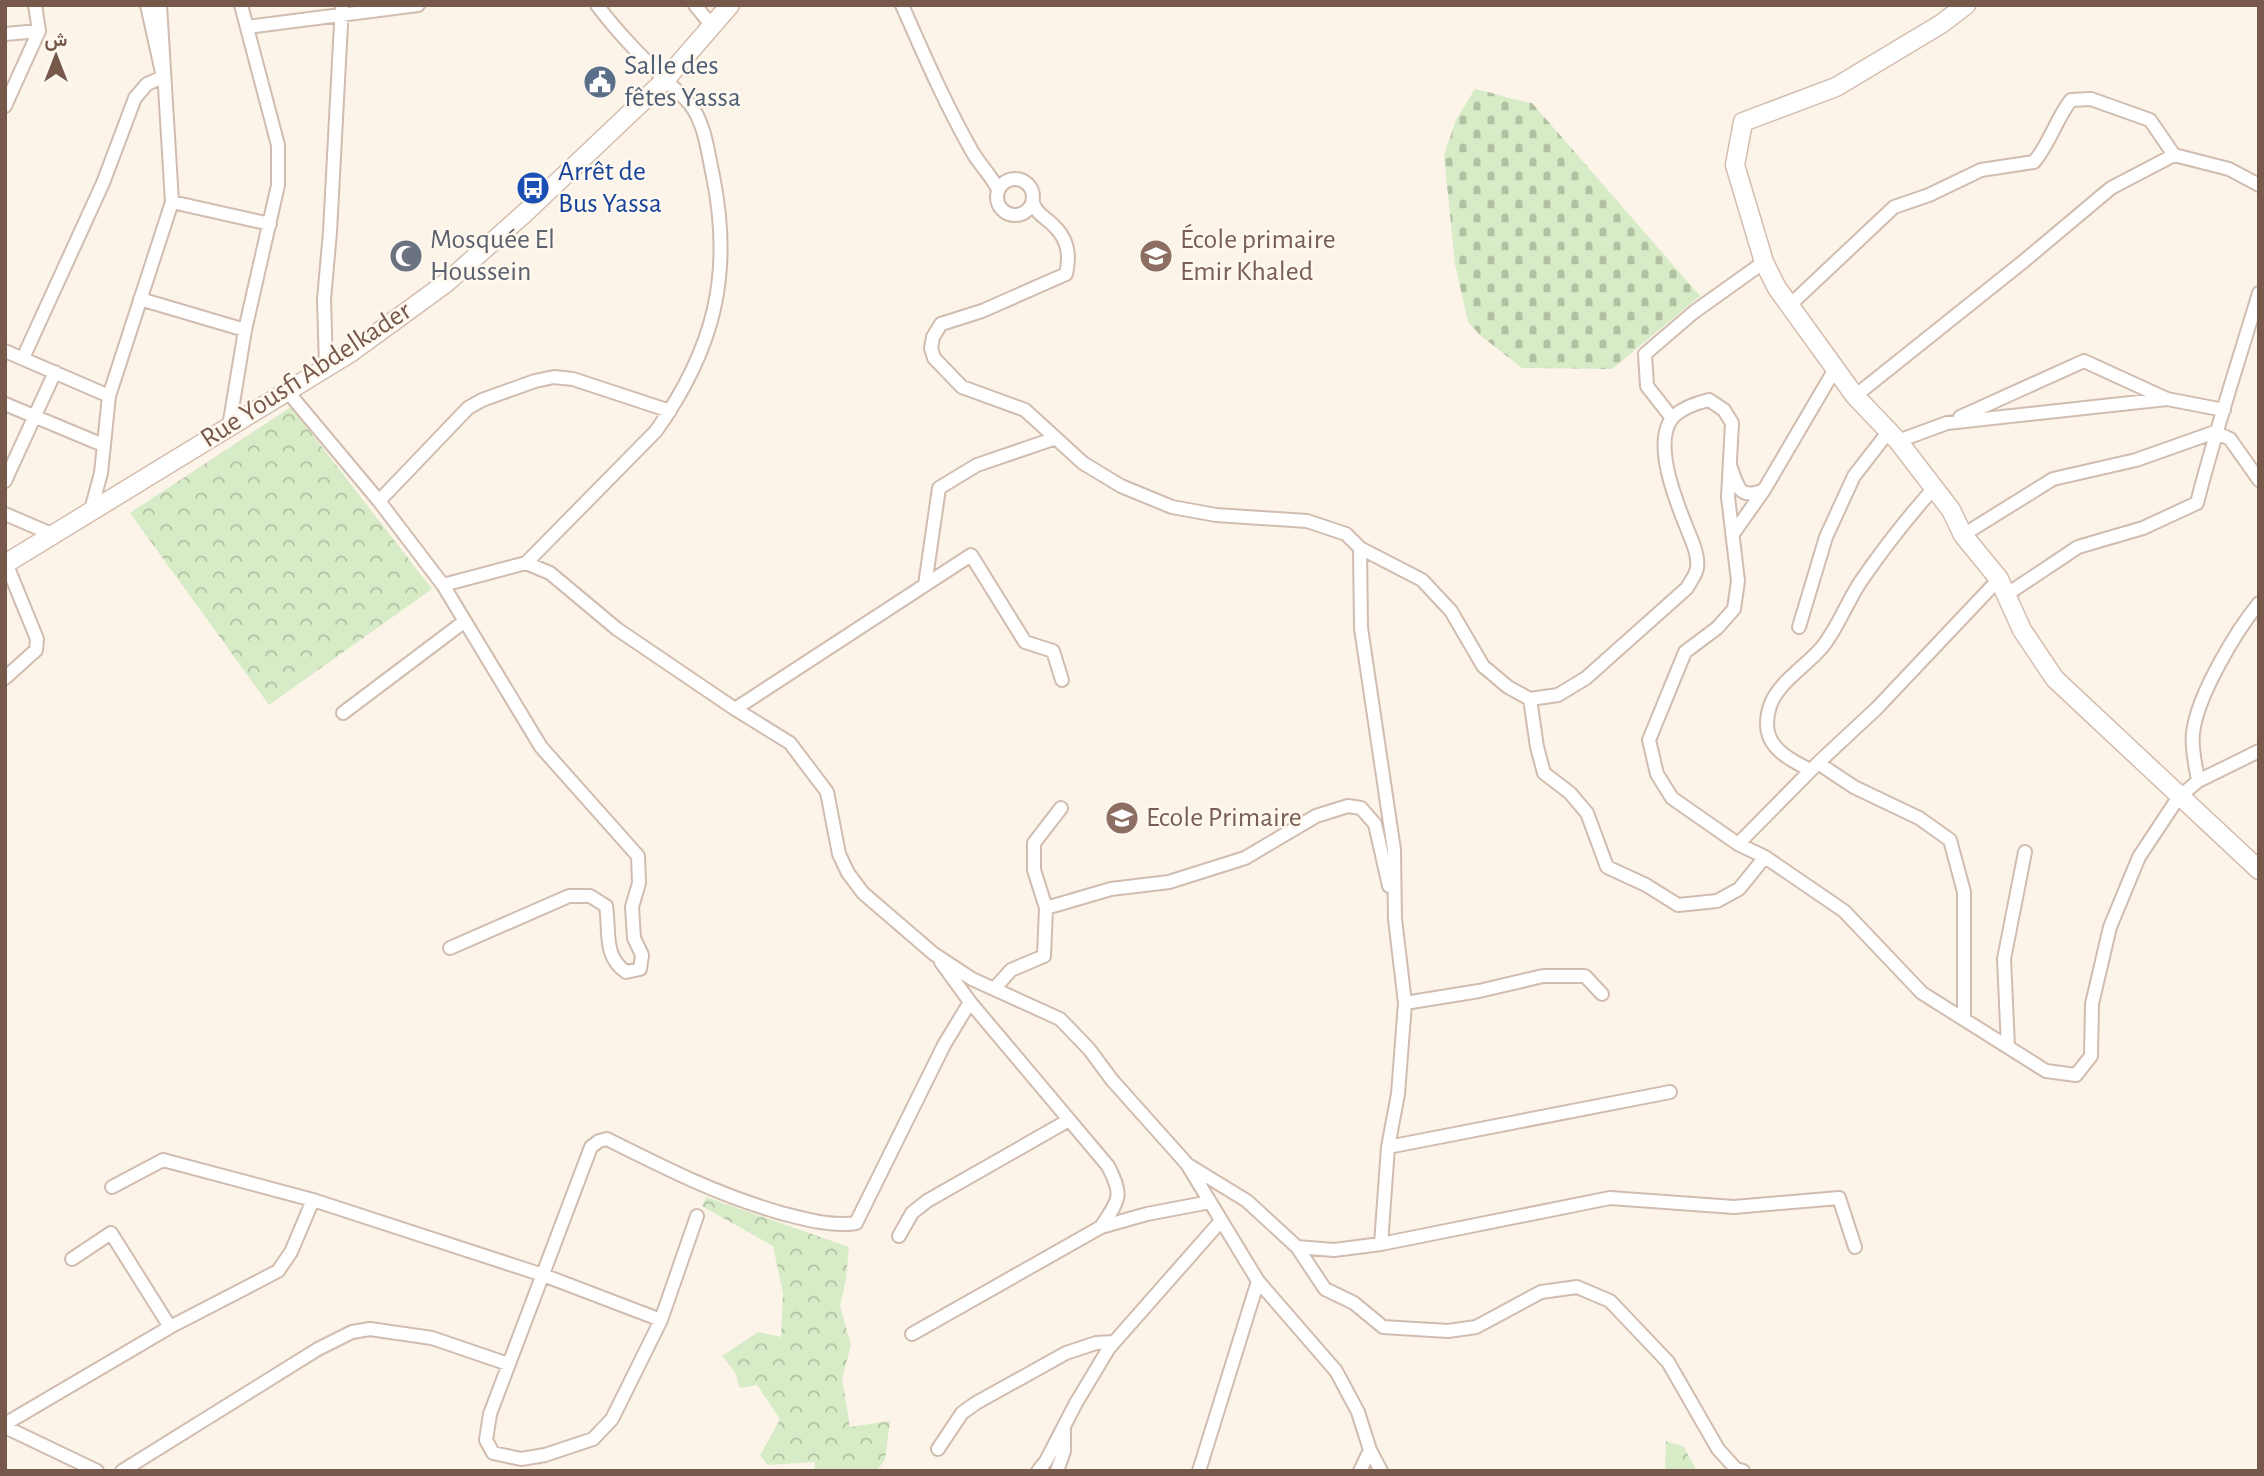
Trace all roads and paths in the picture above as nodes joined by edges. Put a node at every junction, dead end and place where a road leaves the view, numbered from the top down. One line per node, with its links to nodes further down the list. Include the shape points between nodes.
1 (35, 5): 14 (street)
2 (147, 5): 16 (street)
3 (160, 5): 16 (street)
4 (241, 5): 13 (street)
5 (418, 5): 11 (street)
6 (597, 5): 17 (street)
7 (695, 5): 12 (street)
8 (730, 5): 12 (street, Rue Yousfi Abdelkader)
9 (902, 5): 20 (street, via 975,156)
10 (1966, 5): 25 (street, via 1836,87 1743,122 1735,165)
11 (342, 10): 13 (street); 32 (street, via 324,299)
12 (712, 26): 17 (street, Rue Yousfi Abdelkader)
13 (247, 27): 24 (street, via 278,145 278,185)
14 (39, 31): 15 (street); 18 (street)
15 (5, 34)
16 (163, 77): 22 (street); 31 (street, via 147,84 135,98 103,183)
17 (665, 80): 32 (street, Rue Yousfi Abdelkader, via 446,283); 41 (street, via 693,107 702,126 721,227 720,280 705,343)
18 (5, 106)
19 (2174, 155): 21 (street, via 2229,169); 28 (street, via 2150,120 2091,99 2071,100 2046,149 2034,162 1981,170 1894,207); 37 (street, via 2111,188)
20 (1003, 185): 23 (street, via 1013,179 1025,182 1032,191); 23 (street, via 997,202 1003,212 1013,216)
21 (2259, 185)
22 (172, 202): 24 (street); 27 (street)
23 (1029, 207): 48 (street, via 1056,227 1064,241 1069,258 1066,274 942,324 931,348 934,358 962,387 1025,410)
24 (270, 224): 29 (street)
25 (1764, 262): 28 (street); 43 (street, via 1645,354 1647,386)
26 (2259, 293): 40 (street)
27 (140, 299): 29 (street); 36 (street)
28 (1790, 305): 33 (street)
29 (245, 330): 45 (street)
30 (5, 351): 31 (street)
31 (23, 358): 34 (street)
32 (326, 367): 35 (street, Rue Yousfi Abdelkader)
33 (1836, 369): 37 (street); 55 (street)
34 (55, 372): 36 (street); 42 (street)
35 (287, 391): 45 (street, Rue Yousfi Abdelkader); 56 (street)
36 (109, 396): 49 (street)
37 (1855, 396): 47 (street)
38 (2167, 399): 40 (street); 44 (street); 44 (street, via 2084,361)
39 (5, 404): 42 (street)
40 (2224, 410): 46 (street)
41 (670, 411): 56 (street, via 573,379 535,381 468,408); 63 (street, via 656,431)
42 (34, 417): 49 (street); 50 (street)
43 (1672, 418): 51 (street, via 1691,404 1709,400 1724,410 1732,424); 73 (street, via 1665,453 1670,484 1696,553 1697,570 1666,608 1586,678 1558,695)
44 (1947, 423): 47 (street)
45 (229, 427): 57 (street, Rue Yousfi Abdelkader)
46 (2215, 432): 52 (street, via 2230,439); 61 (street, via 2136,460 2053,480); 67 (street, via 2197,503 2143,528 2078,547)
47 (1894, 436): 54 (street); 70 (street, via 1854,476 1826,537)
48 (1056, 438): 62 (street, via 1083,463 1121,486 1172,507 1307,521 1346,534); 66 (street, via 977,465 939,488)
49 (103, 445): 57 (street)
50 (10, 459): 53 (street)
51 (1728, 461): 55 (street, via 1738,487 1746,494); 59 (street)
52 (2259, 480)
53 (5, 481)
54 (1934, 488): 61 (street); 77 (street, via 1860,582 1823,646 1770,706 1771,745 1784,756)
55 (1764, 490): 59 (street)
56 (379, 502): 65 (street)
57 (91, 510): 60 (street, Rue Yousfi Abdelkader)
58 (5, 514): 60 (street)
59 (1732, 534): 81 (street, via 1738,581 1734,609 1685,652 1649,740 1657,774 1672,798)
60 (54, 535): 64 (street, Rue Yousfi Abdelkader)
61 (1963, 535): 67 (street)
62 (1360, 548): 73 (street, via 1422,580 1451,611 1483,666); 85 (street, via 1361,628 1394,850)
63 (526, 563): 65 (street); 74 (street, via 550,573 617,629)
64 (5, 564): 71 (street, via 37,639 36,650)
65 (443, 585): 69 (street)
66 (925, 585): 72 (street, via 971,555 1025,642 1053,651); 74 (street)
67 (2003, 587): 77 (street); 79 (street, via 2021,630 2055,679)
68 (2259, 603): 78 (street, via 2212,677 2198,714 2193,733)
69 (465, 621): 75 (street); 87 (street, via 541,747 638,856 639,883 632,907 634,938 642,955 640,969 626,972 616,965 610,954 607,906 590,896 569,896)
70 (1799, 627)
71 (5, 678)
72 (1062, 680)
73 (1530, 699): 83 (street, via 1544,773 1587,813 1607,867 1678,905 1717,901 1739,889)
74 (735, 709): 88 (street, via 790,743 827,792 839,854 848,873 863,893)
75 (343, 713)
76 (2259, 751): 78 (street)
77 (1814, 767): 81 (street); 93 (street, via 1919,818 1950,840 1964,892)
78 (2198, 781): 79 (street)
79 (2180, 796): 84 (street); 94 (street, via 2139,857 2110,927 2092,1004 2091,1056 2076,1075 2046,1071)
80 (1061, 807): 86 (street, via 1034,843 1034,870)
81 (1738, 844): 83 (street)
82 (2025, 852): 94 (street, via 2004,959)
83 (1765, 857): 93 (street, via 1843,911 1922,993)
84 (2259, 870)
85 (1395, 907): 86 (street, via 1375,824 1360,808 1348,806 1316,816 1245,858 1169,882 1111,889); 92 (street)
86 (1046, 908): 89 (street, via 1044,956 1011,970)
87 (450, 948)
88 (934, 954): 89 (street); 91 (street)
89 (994, 989): 98 (street, via 1060,1019)
90 (1602, 994): 92 (street, via 1585,976 1543,976)
91 (970, 1002): 96 (street); 110 (street, via 856,1223 803,1219 731,1198 607,1139 599,1140 591,1147)
92 (1405, 1003): 97 (street, via 1398,1094)
93 (1964, 1019): 94 (street)
94 (2008, 1047)
95 (1670, 1092): 97 (street)
96 (1069, 1120): 104 (street, via 1117,1184 1119,1196); 105 (street, via 927,1201 912,1213)
97 (1388, 1147): 106 (street)
98 (1187, 1164): 101 (street); 107 (street, via 1247,1200)
99 (112, 1187): 100 (street, via 163,1160)
100 (313, 1200): 110 (street); 113 (street, via 278,1271)
101 (1210, 1202): 103 (street); 104 (street)
102 (697, 1216): 112 (street)
103 (1220, 1222): 111 (street); 115 (street)
104 (1101, 1227): 114 (street)
105 (899, 1236)
106 (1381, 1244): 107 (street, via 1334,1250); 108 (street, via 1610,1198 1734,1207 1839,1198)
107 (1297, 1247): 129 (street, via 1325,1289 1354,1303 1383,1327 1448,1331 1476,1327 1541,1292 1577,1287 1610,1301 1668,1362 1718,1449)
108 (1855, 1247)
109 (72, 1259): 113 (street, via 111,1233)
110 (543, 1275): 112 (street); 116 (street)
111 (1258, 1281): 120 (street, via 1336,1371 1358,1412); 126 (street)
112 (661, 1320): 116 (street, via 612,1419 593,1439 545,1455 521,1459 493,1453 486,1440)
113 (170, 1327): 117 (street)
114 (912, 1334)
115 (1114, 1342): 118 (street); 119 (street, via 1066,1353 976,1403 961,1413)
116 (508, 1364): 123 (street, via 432,1338 370,1329 352,1332)
117 (5, 1425): 121 (street)
118 (1064, 1428): 124 (street); 125 (street, via 1064,1451)
119 (938, 1449)
120 (1370, 1450): 127 (street); 128 (street)
121 (69, 1465): 122 (street)
122 (97, 1471)
123 (122, 1471)
124 (1038, 1471)
125 (1057, 1471)
126 (1199, 1471)
127 (1360, 1471)
128 (1381, 1471)
129 (1743, 1471)

